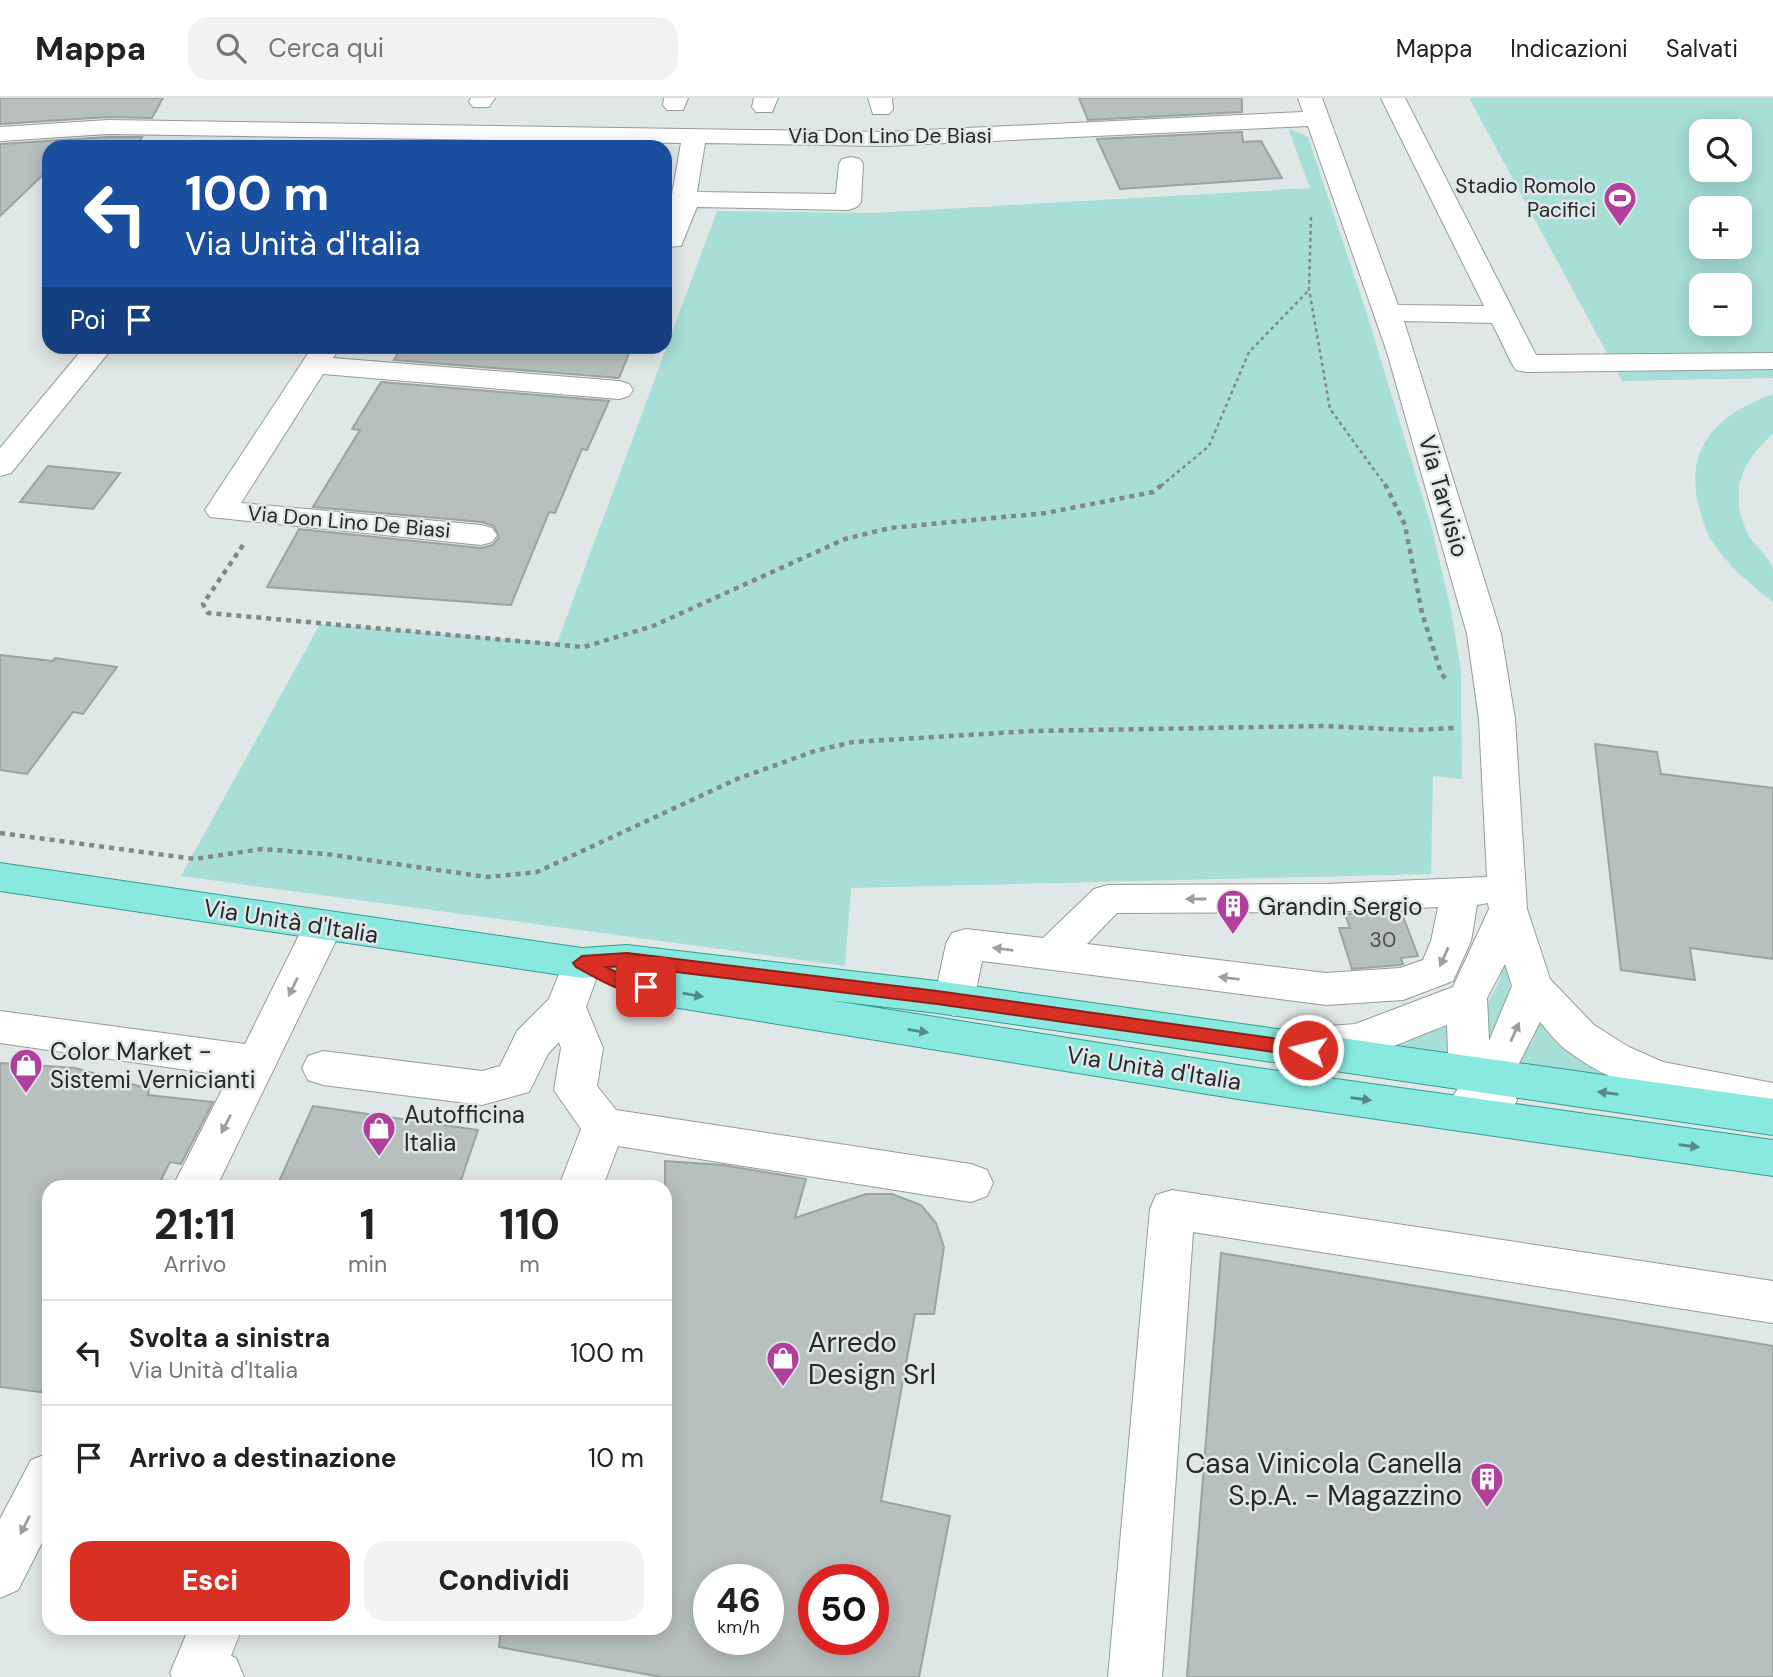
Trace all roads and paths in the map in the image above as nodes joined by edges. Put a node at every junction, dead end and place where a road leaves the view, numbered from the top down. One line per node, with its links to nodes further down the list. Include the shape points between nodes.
1 (1393, 98): 14 (street)
2 (1314, 108): 4 (street, Via Don Lino De Biasi, via 931,138); 13 (street, Via Tarvisio)
3 (0, 134): 5 (street, Via Don Lino De Biasi, via 85,119)
4 (694, 135): 5 (street, Via Don Lino De Biasi); 7 (street)
5 (457, 139)
6 (851, 164): 8 (street, via 848,202)
7 (672, 198)
8 (672, 201)
9 (672, 202): 11 (street, via 685,208)
10 (1311, 212): 12 (path)
11 (672, 241)
12 (1310, 289): 20 (path, via 1249,352 1209,446 1153,492 1046,513 890,528 845,538 653,626 584,646 208,613 203,604); 22 (path, via 1331,409 1385,484 1405,525 1422,613 1441,673)
13 (1388, 313): 14 (street); 27 (street, Via Tarvisio, via 1484,634 1496,719)
14 (1502, 315): 17 (street, via 1526,364)
15 (93, 354): 19 (street)
16 (321, 356): 18 (street, Via Don Lino De Biasi); 20 (street, Via Don Lino De Biasi, via 221,510)
17 (1773, 361)
18 (619, 390)
19 (0, 467)
20 (268, 514): 21 (street, Via Don Lino De Biasi)
21 (481, 535)
22 (1451, 686)
23 (1465, 728): 24 (path, via 1032,731 853,742 737,779 537,872 487,877 326,854 262,849 195,859)
24 (0, 833)
25 (4, 884): 28 (main road, Via Unità d'Italia)
26 (1461, 891): 27 (street); 29 (street, one-way to 29, via 1326,898 1108,899); 29 (street, one-way to 29, via 1451,941 1439,970 1403,984 1326,989)
27 (1508, 899): 31 (street, Via Tarvisio); 32 (street, Via Tarvisio)
28 (323, 926): 30 (main road, Via Unità d'Italia); 37 (street, one-way to 37)
29 (1051, 955): 33 (street, one-way to 33, via 966,944)
30 (582, 963): 33 (main road, Via Unità d'Italia, via 627,960); 34 (street); 39 (main road, Via Unità d'Italia, one-way to 39, via 621,982 648,987 1244,1083)
31 (1532, 986): 39 (street, one-way to 31, via 1515,1034); 40 (street, Via Tarvisio, via 1579,1037 1614,1059 1657,1078)
32 (1467, 998): 36 (street, via 1356,1041); 39 (street, via 1469,1053)
33 (954, 1000): 36 (main road, Via Unità d'Italia)
34 (566, 1007): 38 (street, via 532,1043 514,1080 482,1088); 42 (street, via 582,1048 576,1090)
35 (0, 1027): 37 (street)
36 (1281, 1047): 39 (main road, Via Unità d'Italia)
37 (257, 1063): 44 (street, one-way to 44)
38 (323, 1068)
39 (1480, 1087): 41 (main road, Via Unità d'Italia, one-way to 39); 43 (main road, Via Unità d'Italia, one-way to 43, via 1508,1120)
40 (1773, 1101)
41 (1773, 1117)
42 (604, 1126): 45 (street); 46 (street)
43 (1773, 1158)
44 (198, 1180)
45 (583, 1180)
46 (971, 1183)
47 (1773, 1303): 52 (street, via 1172,1209)
48 (42, 1490): 49 (street, one-way to 49)
49 (0, 1572)
50 (213, 1635): 51 (street, via 197,1673)
51 (217, 1677)
52 (1135, 1677)

